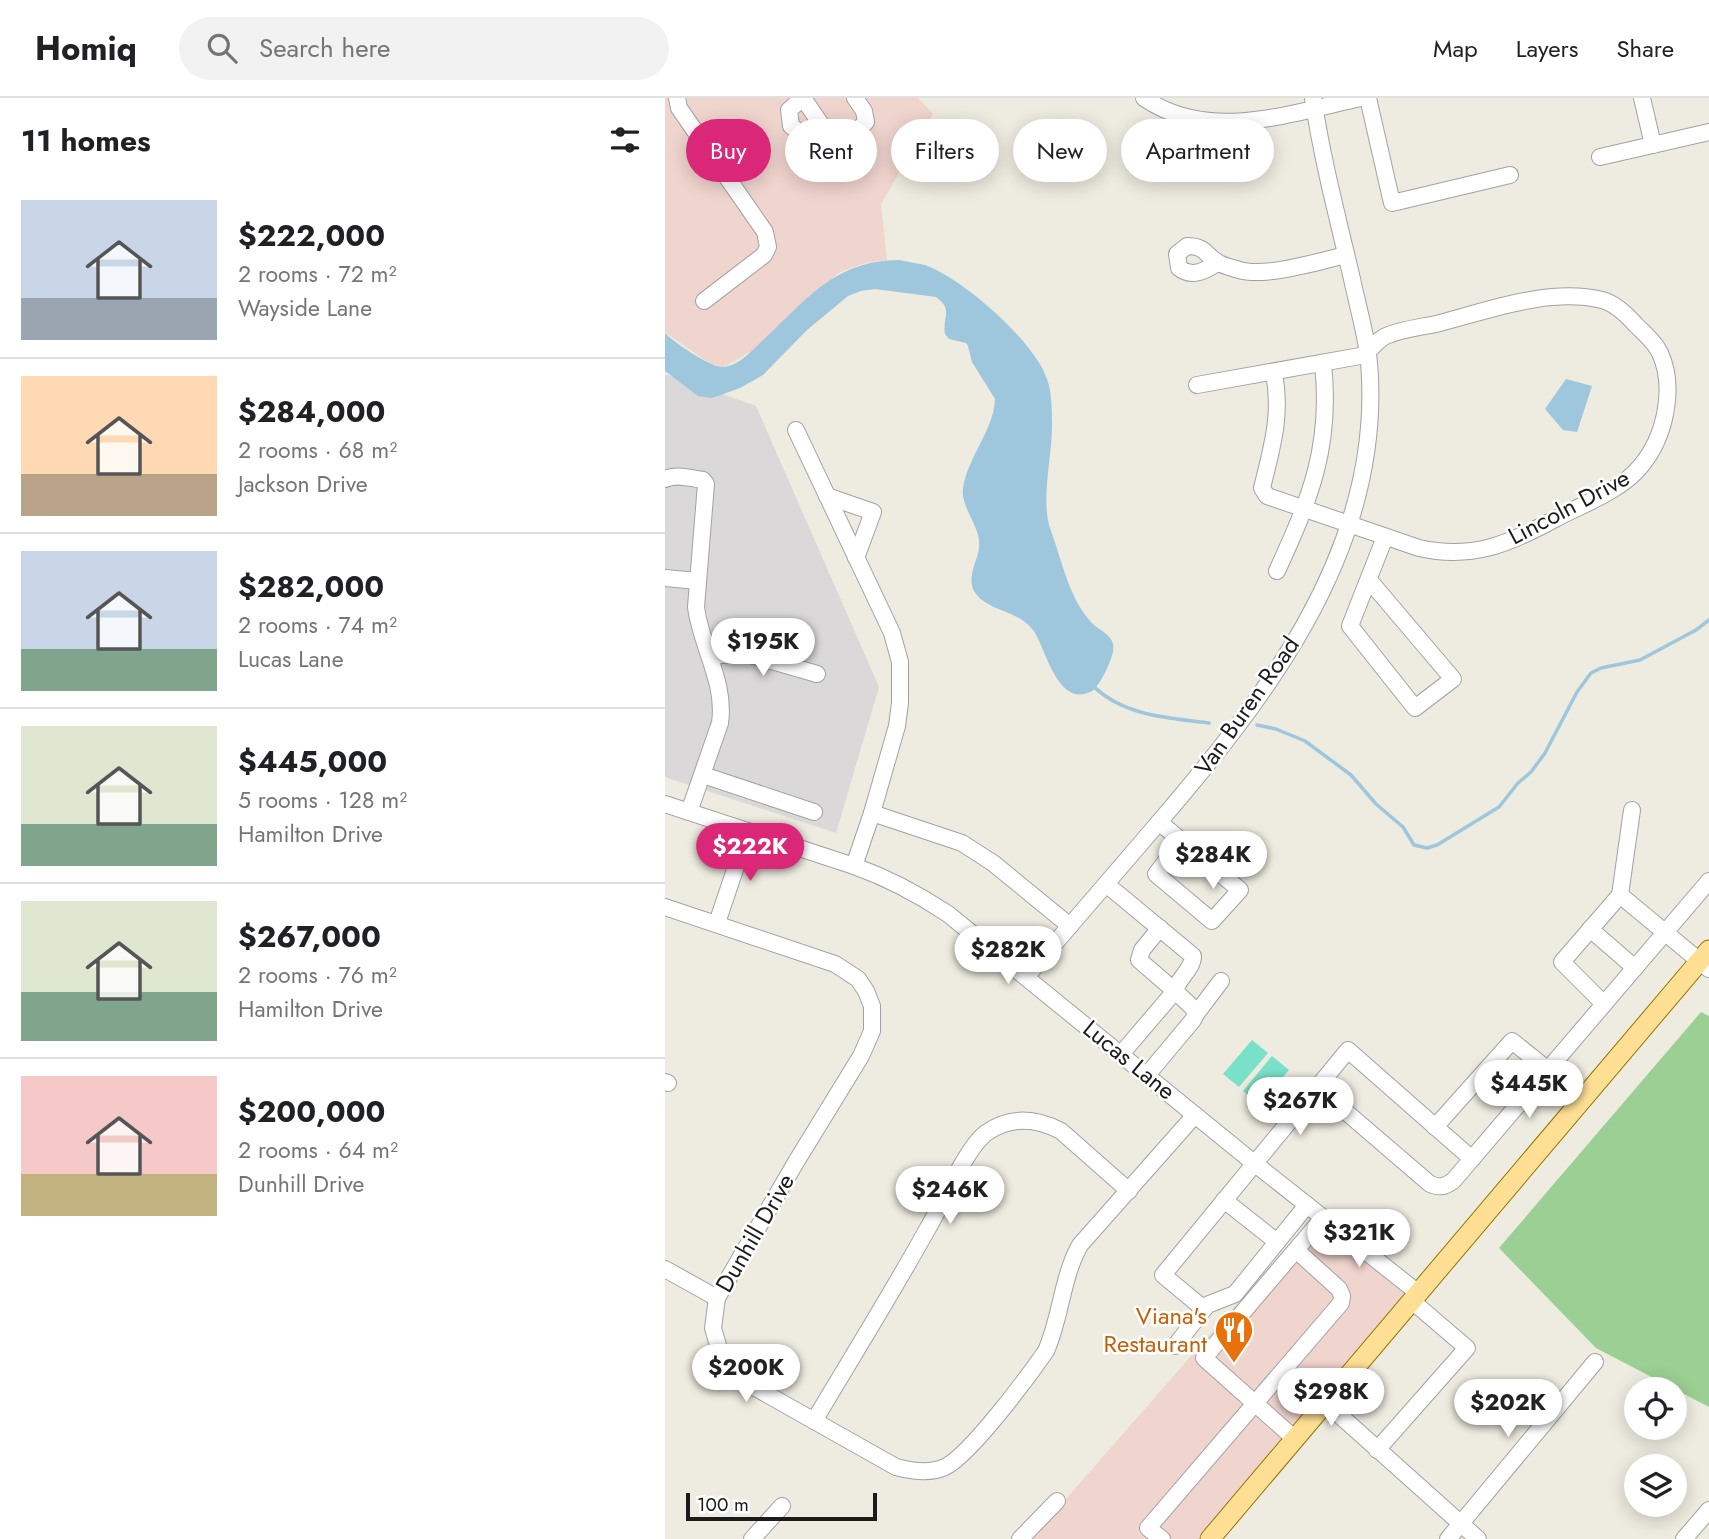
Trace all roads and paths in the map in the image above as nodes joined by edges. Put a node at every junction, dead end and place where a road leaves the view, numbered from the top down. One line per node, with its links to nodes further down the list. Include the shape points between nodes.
1 (677, 98): 18 (street, via 679,108 768,240 764,255)
2 (803, 98): 9 (street, via 789,110); 10 (street)
3 (855, 98): 11 (street)
4 (1144, 98): 8 (street, via 1163,110 1221,122 1262,121)
5 (1361, 98): 8 (street)
6 (1368, 98): 15 (street, via 1392,203)
7 (1642, 98): 13 (street)
8 (1313, 103): 16 (street, Van Buren Road)
9 (790, 119)
10 (817, 119)
11 (865, 119)
12 (1709, 132): 13 (street)
13 (1653, 145): 14 (street)
14 (1600, 157)
15 (1510, 175)
16 (1346, 255): 17 (street, via 1248,272); 19 (street, Van Buren Road)
17 (1217, 263)
18 (704, 301)
19 (1369, 352): 20 (street, Lincoln Drive); 27 (street, Van Buren Road, via 1370,429); 28 (street, Lincoln Drive, via 1384,337 1501,306 1587,297 1606,301 1625,314 1660,351 1666,372 1662,427 1653,448 1625,482 1514,541 1464,554 1443,554)
20 (1323, 364): 21 (street, Lincoln Drive); 26 (street, via 1323,440)
21 (1274, 373): 22 (street, Lincoln Drive); 26 (street, Lincoln Drive, via 1278,424 1262,488 1267,496)
22 (1197, 385)
23 (796, 430): 25 (street)
24 (665, 479): 33 (street, via 684,477 706,484)
25 (827, 496): 29 (street); 29 (street, via 873,512)
26 (1305, 509): 27 (street, Lincoln Drive); 30 (street)
27 (1349, 525): 28 (street, Lincoln Drive); 42 (street, Van Buren Road, via 1328,583 1278,671)
28 (1385, 537): 32 (street)
29 (856, 558): 41 (street, via 892,634 902,681 897,726)
30 (1277, 571)
31 (665, 578): 33 (street)
32 (1369, 580): 32 (street, via 1350,626 1415,708 1453,679)
33 (697, 581): 34 (street, via 698,625)
34 (710, 656): 35 (street, via 744,653); 36 (street, via 722,708)
35 (817, 674)
36 (703, 775): 39 (street); 40 (street)
37 (665, 804): 40 (street, Lucas Lane)
38 (1632, 810): 48 (street)
39 (814, 812)
40 (689, 813): 43 (street, Lucas Lane)
41 (872, 813): 45 (street); 51 (street, via 962,843)
42 (1159, 822): 44 (street); 47 (street, Van Buren Road)
43 (748, 831): 45 (street, Lucas Lane); 50 (street)
44 (1182, 841): 44 (street, via 1240,890 1212,920 1156,874)
45 (854, 866): 57 (street, Lucas Lane, via 885,877 949,914)
46 (1709, 881): 54 (street)
47 (1106, 884): 51 (street, Van Buren Road); 52 (street)
48 (1620, 895): 53 (street); 54 (street)
49 (665, 907): 50 (street, Dunhill Drive)
50 (717, 923): 78 (street, Dunhill Drive, via 847,970 866,991 874,1019 861,1056)
51 (1070, 926): 57 (street, Van Buren Road)
52 (1160, 928): 59 (street, via 1193,956); 59 (street, via 1139,960)
53 (1590, 929): 56 (street); 60 (street, via 1562,962)
54 (1665, 932): 55 (street); 56 (street)
55 (1706, 960): 77 (main road)
56 (1635, 968): 60 (street)
57 (1026, 977): 62 (street, Lucas Lane)
58 (1221, 981): 61 (street)
59 (1175, 991): 61 (street); 62 (street)
60 (1604, 1003): 63 (street)
61 (1196, 1014): 64 (street)
62 (1122, 1054): 64 (street, Lucas Lane)
63 (1548, 1070): 67 (street, via 1512,1041); 68 (street)
64 (1147, 1075): 66 (street, Lucas Lane)
65 (1317, 1087): 67 (street, via 1348,1050); 68 (street, via 1430,1184 1445,1186); 69 (street)
66 (1195, 1115): 69 (street, Lucas Lane); 70 (street, Dunhill Drive)
67 (1435, 1127): 68 (street)
68 (1472, 1159)
69 (1254, 1163): 71 (street); 72 (street, Lucas Lane)
70 (1129, 1191): 84 (street, Dunhill Drive, via 1075,1255 1046,1351 954,1460 930,1470 896,1467); 84 (street, via 1049,1124 1023,1119 986,1133 953,1181)
71 (1224, 1200): 74 (street); 79 (street, via 1163,1275)
72 (1307, 1205): 73 (street, Lucas Lane); 74 (street)
73 (1324, 1218): 75 (street); 77 (street, Lucas Lane)
74 (1277, 1242): 79 (street, via 1235,1294)
75 (1296, 1250): 83 (street, via 1339,1289 1342,1300); 83 (street, via 1204,1357)
76 (665, 1269): 78 (street)
77 (1415, 1296): 82 (main road); 86 (street, Lucas Lane, via 1467,1348)
78 (717, 1298): 84 (street, Dunhill Drive, via 713,1328 722,1359 754,1387)
79 (1204, 1309): 80 (street)
80 (1175, 1346)
81 (1595, 1362): 90 (street)
82 (1326, 1403): 85 (main road); 86 (street)
83 (1255, 1404): 85 (street); 93 (street, via 1148,1528)
84 (814, 1421)
85 (1295, 1439): 94 (main road)
86 (1377, 1450): 90 (street)
87 (1057, 1501): 92 (street)
88 (782, 1506): 91 (street)
89 (1709, 1510): 97 (street)
90 (1461, 1524): 95 (street); 96 (street)
91 (752, 1539)
92 (1020, 1539)
93 (1162, 1539)
94 (1210, 1539)
95 (1448, 1539)
96 (1478, 1539)
97 (1683, 1539)

